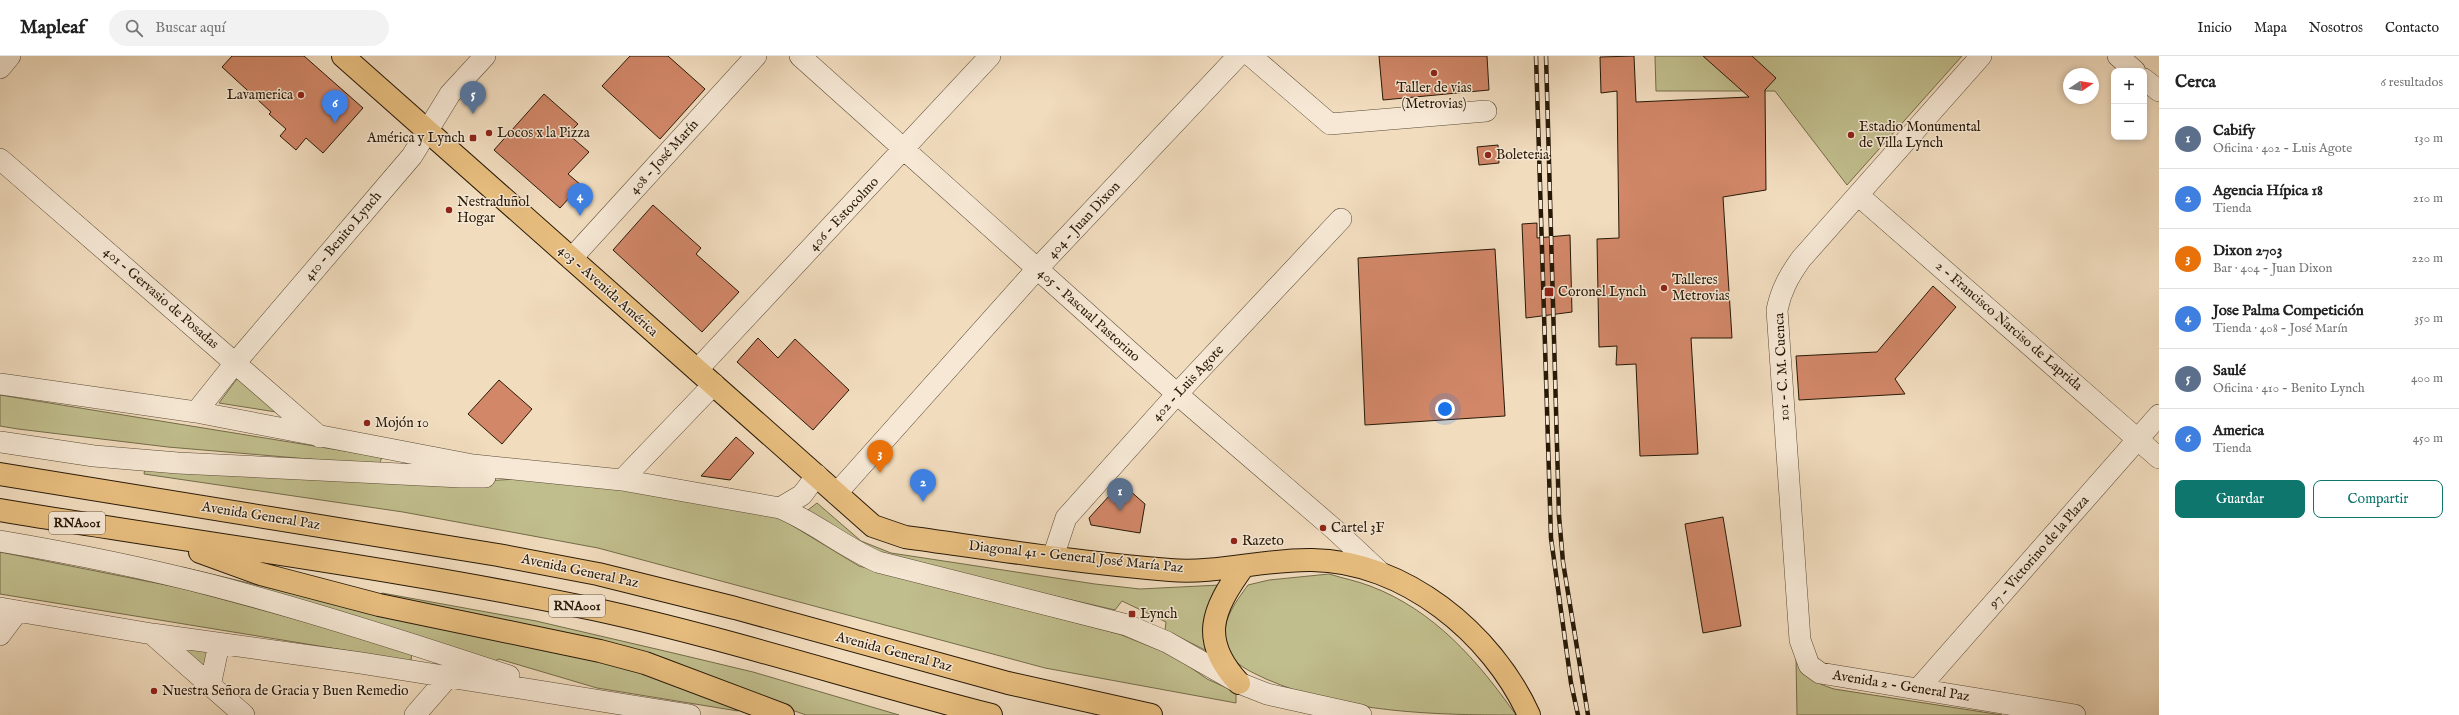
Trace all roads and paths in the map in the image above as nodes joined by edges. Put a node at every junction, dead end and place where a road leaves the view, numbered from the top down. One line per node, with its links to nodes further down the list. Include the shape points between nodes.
1 (10, 56): 11 (street)
2 (343, 56): 16 (main road, 403 - Avenida América)
3 (485, 56): 16 (street, 410 - Benito Lynch, via 450,94)
4 (756, 56): 21 (street, 408 - José Marín)
5 (800, 56): 17 (street, 405 - Pascual Pastorino)
6 (990, 56): 17 (street, 406 - Estocolmo)
7 (1238, 56): 22 (street, 404 - Juan Dixon)
8 (1251, 56): 15 (street, via 1330,124)
9 (1981, 56): 19 (street, 101 - C. M. Cuenca)
10 (2118, 56): 12 (street)
11 (0, 68)
12 (2132, 68)
13 (2147, 81): 14 (street)
14 (2159, 92)
15 (1486, 111)
16 (426, 129): 21 (main road, 403 - Avenida América); 23 (street, 410 - Benito Lynch, via 412,156)
17 (905, 149): 22 (street, 405 - Pascual Pastorino); 24 (street, 406 - Estocolmo)
18 (0, 159): 23 (street, 401 - Gervasio de Posadas)
19 (1858, 195): 31 (street, 2 - Francisco Narciso de Laprida); 51 (street, 101 - C. M. Cuenca, via 1787,278 1777,310 1800,640 1809,665)
20 (1340, 219): 27 (street, 402 - Luis Agote)
21 (571, 259): 24 (main road, 403 - Avenida América)
22 (1037, 270): 27 (street, 405 - Pascual Pastorino); 38 (street, 404 - Juan Dixon)
23 (236, 362): 28 (street, 410 - Benito Lynch); 30 (street, 401 - Gervasio de Posadas)
24 (697, 370): 26 (main road, 403 - Avenida América)
25 (0, 384): 28 (street)
26 (714, 384): 36 (main road, 403 - Avenida América); 37 (street)
27 (1177, 394): 44 (street, 402 - Luis Agote, via 1066,518); 46 (street, 405 - Pascual Pastorino, via 1334,529)
28 (196, 412): 30 (street)
29 (2159, 415): 31 (street, 97 - Victorino de la Plaza)
30 (321, 437): 34 (street, via 473,465)
31 (2138, 439): 33 (street, 2 - Francisco Narciso de Laprida); 55 (street, 97 - Victorino de la Plaza)
32 (0, 442): 34 (street, via 94,456 178,463 461,477)
33 (2159, 458)
34 (558, 472): 37 (street)
35 (0, 474): 63 (main road, Avenida General Paz / RNA001, via 498,555 598,574 735,608 1008,683)
36 (817, 475): 38 (main road, 403 - Avenida América); 39 (street, via 802,495)
37 (622, 480): 39 (street)
38 (836, 494): 41 (main road, 403 - Avenida América)
39 (780, 508): 53 (street, via 794,513 858,554 878,562 1127,625 1167,642)
40 (0, 510): 42 (main road, RNA001)
41 (873, 526): 44 (main road, Diagonal 41 - General José María Paz, via 905,537)
42 (154, 535): 61 (main road, via 261,574 379,605 600,651 645,663); 62 (main road, RNA001, via 467,585 593,610 696,633)
43 (0, 541): 56 (street, via 98,558 211,585 401,640)
44 (1053, 557): 45 (main road, Diagonal 41 - General José María Paz, via 1172,571)
45 (1243, 567): 46 (main road, Diagonal 41 - General José María Paz, via 1311,560 1338,561 1365,566); 53 (main road, via 1228,588 1213,627 1216,649 1225,666)
46 (1380, 572): 65 (main road, Diagonal 41 - General José María Paz, via 1432,602 1477,639 1514,687)
47 (9, 609): 48 (street); 49 (street)
48 (152, 634): 50 (street); 54 (street)
49 (0, 635)
50 (218, 644): 52 (street); 54 (street)
51 (1820, 673): 55 (street, Avenida 2 - General Paz)
52 (448, 677): 56 (street); 59 (street)
53 (1239, 683): 64 (street, via 1286,699)
54 (210, 686): 58 (street)
55 (1919, 688): 66 (street, Avenida 2 - General Paz)
56 (565, 694): 57 (street)
57 (629, 710): 60 (street)
58 (244, 715)
59 (415, 715)
60 (690, 715)
61 (783, 715)
62 (991, 715)
63 (1151, 715)
64 (1360, 715)
65 (1529, 715)
66 (2075, 715)

